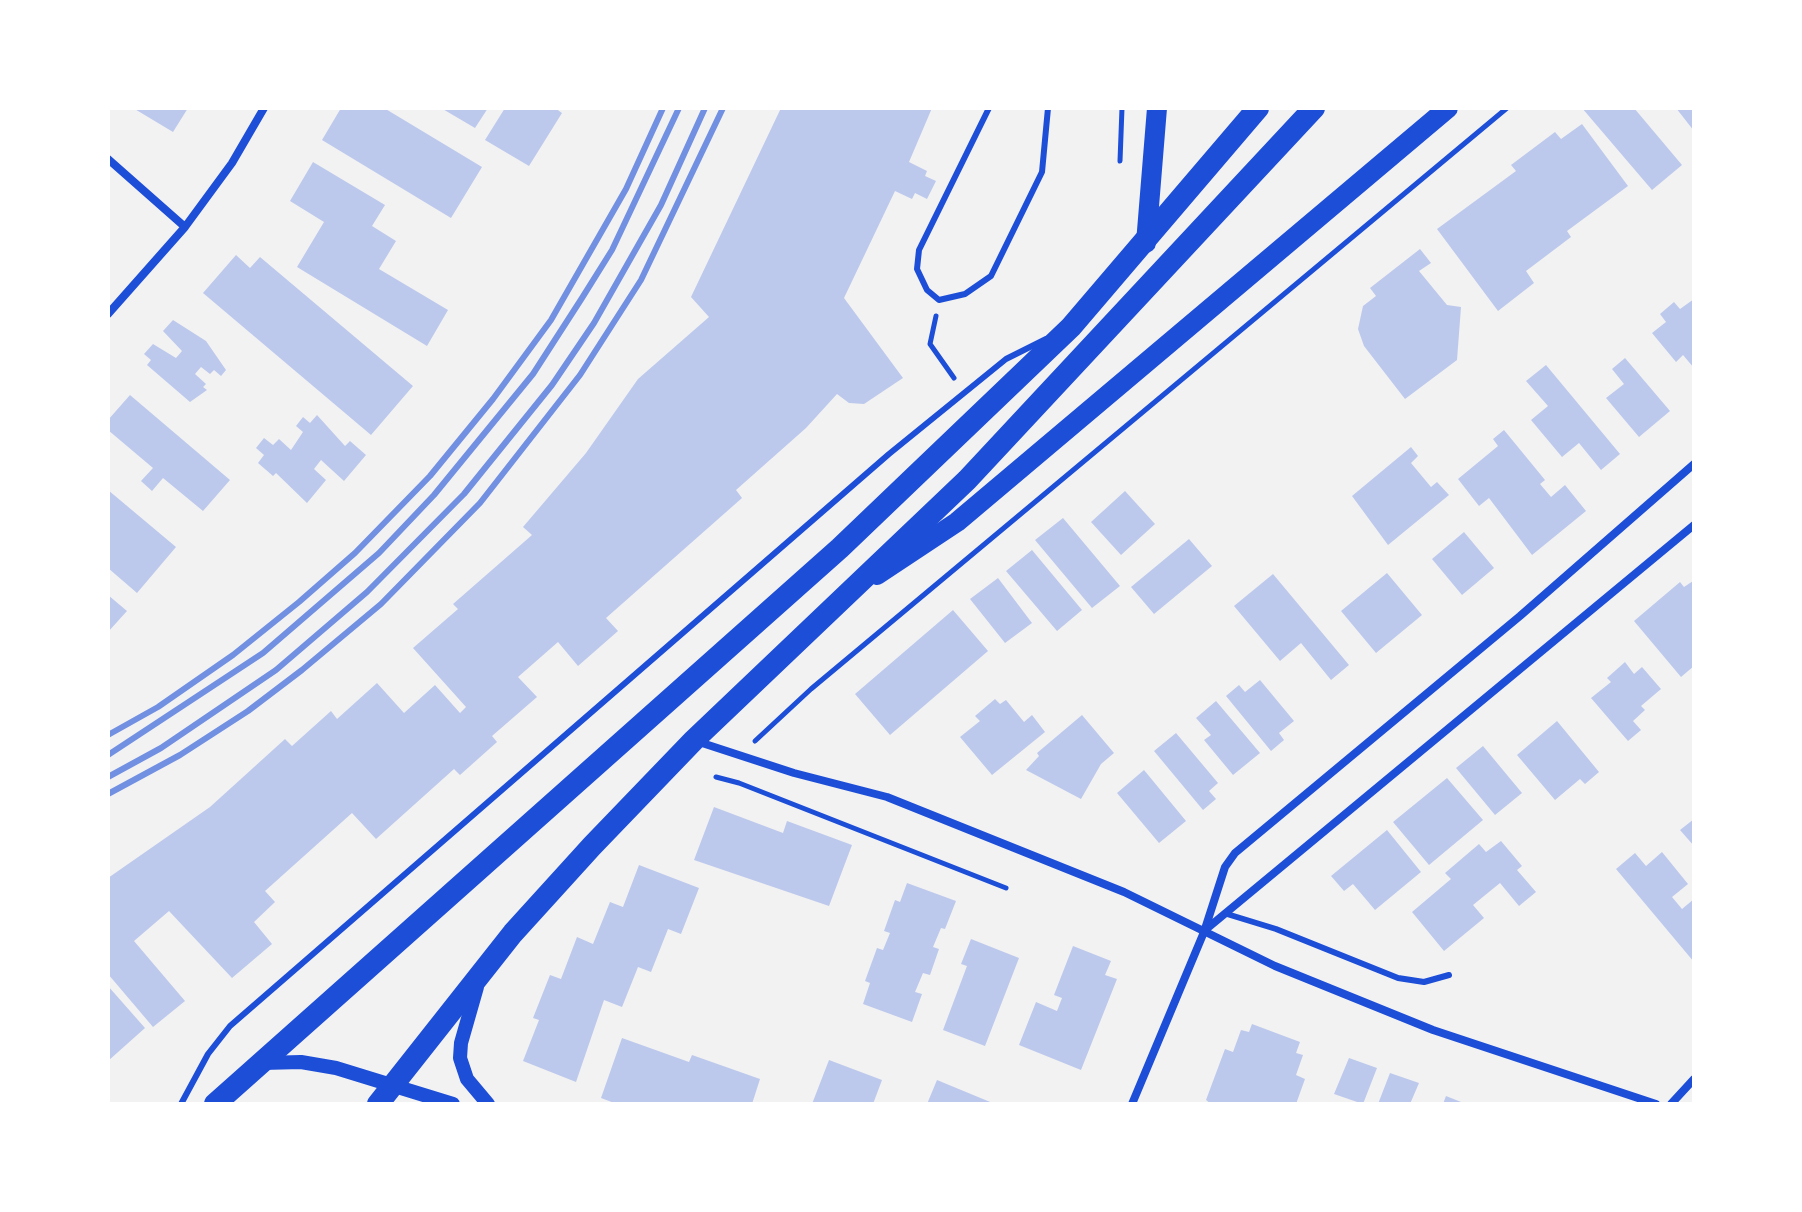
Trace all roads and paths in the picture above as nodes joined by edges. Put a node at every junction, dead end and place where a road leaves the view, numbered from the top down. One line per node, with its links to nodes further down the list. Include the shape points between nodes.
1 (264, 108): 12 (street)
2 (989, 108): 14 (lane, via 919,250 917,269)
3 (1048, 108): 14 (lane, via 1042,172 991,276 965,294)
4 (1122, 108): 11 (path)
5 (1157, 108): 13 (main road)
6 (1258, 108): 13 (highway)
7 (1314, 108): 20 (highway, via 967,480)
8 (1448, 108): 20 (main road, via 957,522)
9 (1507, 108): 22 (path, via 811,689)
10 (108, 159): 12 (street)
11 (1120, 161)
12 (185, 227): 15 (street)
13 (1146, 243): 16 (highway)
14 (939, 300): 17 (path, via 930,344)
15 (108, 314)
16 (1077, 321): 29 (highway, via 840,548); 34 (lane, via 1006,359 739,581 230,1026 203,1061)
17 (954, 379)
18 (1694, 464): 26 (street, via 1520,616 1242,845 1225,867)
19 (1694, 525): 25 (street)
20 (850, 592): 21 (highway)
21 (694, 740): 26 (street, via 887,797 1124,892); 27 (highway, via 543,899)
22 (746, 749)
23 (716, 777): 24 (path)
24 (1006, 888)
25 (1227, 914): 26 (street); 28 (lane, via 1398,978 1424,982)
26 (1204, 932): 39 (street); 40 (street, via 1433,1030)
27 (480, 975): 31 (highway); 38 (street, via 460,1058 467,1079)
28 (1449, 975)
29 (262, 1063): 31 (street, via 318,1064); 33 (highway)
30 (1694, 1079): 32 (street)
31 (393, 1087): 36 (highway); 37 (street)
32 (1690, 1088): 41 (street)
33 (239, 1094): 35 (highway)
34 (181, 1104)
35 (215, 1104)
36 (378, 1104)
37 (453, 1104)
38 (488, 1104)
39 (1132, 1104)
40 (1656, 1104)
41 (1671, 1104)

